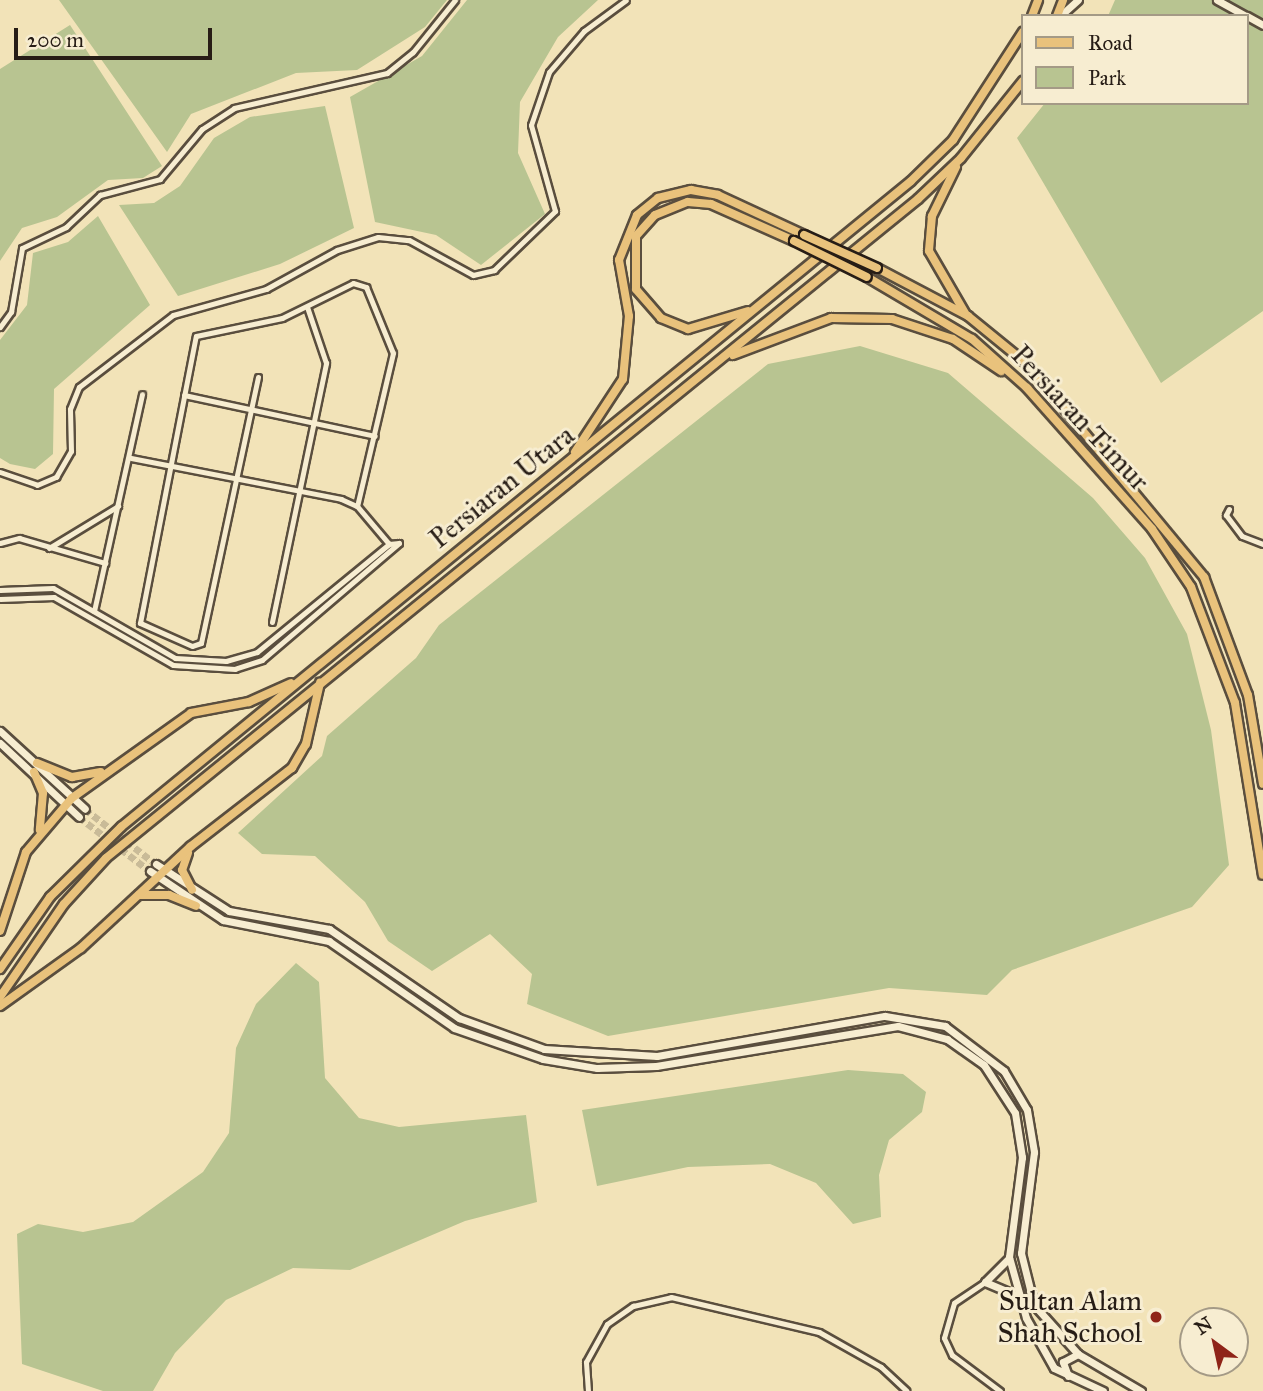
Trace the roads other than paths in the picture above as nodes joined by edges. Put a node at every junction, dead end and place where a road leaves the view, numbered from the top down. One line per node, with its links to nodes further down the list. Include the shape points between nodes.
1 (455, 0): 13 (street, via 413,52 387,73 234,108 202,129 160,179 100,195 66,227 22,248 11,312)
2 (626, 0): 25 (street, via 577,37 549,72 531,125 555,211 494,270 473,275 409,240 378,237 337,250 266,289 173,315 79,387 70,409 71,451 56,477 37,485)
3 (1078, 0): 5 (street)
4 (1217, 0): 6 (street)
5 (1060, 14)
6 (1243, 14)
7 (1021, 35): 10 (main road, Persiaran Utara, via 953,140)
8 (1021, 83): 9 (main road, Persiaran Utara)
9 (961, 158): 12 (main road, via 932,216 929,251 940,279); 14 (main road, Persiaran Utara)
10 (764, 303): 16 (main road, Persiaran Timur, bridge, via 703,327 661,318 642,300 632,277 634,243 644,224 669,206 710,204 867,277 972,339); 24 (main road, Persiaran Utara)
11 (307, 307): 18 (street, via 202,334 195,341); 20 (street, via 326,351); 21 (street, via 353,283 366,286 393,353)
12 (968, 316): 24 (main road, Persiaran Timur, bridge, via 877,268 718,195 691,190 658,198 637,215 619,260 629,316 623,379 606,414); 47 (main road, Persiaran Timur, via 1056,394 1204,577 1248,695)
13 (0, 327)
14 (718, 362): 16 (main road, via 831,318 892,319 953,339); 42 (main road, Persiaran Utara)
15 (258, 377): 19 (street)
16 (1027, 388): 57 (main road, Persiaran Timur, via 1152,529 1191,587 1235,703)
17 (142, 394): 22 (street)
18 (184, 395): 19 (street); 23 (street)
19 (252, 409): 20 (street); 26 (street)
20 (314, 423): 21 (street); 27 (street)
21 (375, 436): 29 (street)
22 (131, 458): 23 (street); 28 (street)
23 (170, 466): 26 (street); 26 (street, via 138,619 192,646 203,636)
24 (565, 466): 41 (main road, Persiaran Utara)
25 (0, 472)
26 (237, 477): 27 (street)
27 (298, 492): 29 (street); 40 (street)
28 (118, 506): 34 (street); 35 (street)
29 (357, 506): 32 (street)
30 (1229, 509): 33 (street, via 1226,515 1242,536)
31 (0, 543): 34 (street, via 19,538)
32 (389, 544): 38 (street, via 257,652 234,660 175,658); 39 (street, via 400,545 246,666 173,665)
33 (1263, 544)
34 (49, 548): 35 (street)
35 (105, 563): 38 (street)
36 (0, 590): 38 (street, via 53,588)
37 (0, 599): 39 (street, via 54,597)
38 (95, 610): 39 (street)
39 (91, 617)
40 (272, 622)
41 (306, 675): 46 (main road, via 265,697 191,713); 63 (main road, Persiaran Utara, via 85,860)
42 (320, 683): 53 (main road, via 301,756); 64 (main road, Persiaran Utara, via 106,858 64,904)
43 (0, 731): 45 (street)
44 (0, 744): 45 (street)
45 (35, 767): 46 (main road, via 72,776); 48 (street); 49 (street); 52 (main road, via 43,793)
46 (105, 771): 48 (main road)
47 (1263, 784)
48 (72, 798): 49 (main road); 50 (street)
49 (65, 806): 51 (street); 52 (main road)
50 (85, 809)
51 (79, 817)
52 (39, 833): 62 (main road, via 19,867)
53 (190, 848): 56 (main road); 59 (main road, via 183,870)
54 (156, 864): 56 (street)
55 (150, 871): 58 (street)
56 (165, 871): 58 (main road); 59 (street)
57 (1263, 875)
58 (158, 877): 60 (main road); 61 (street)
59 (191, 890): 69 (street, via 229,911 329,929 459,1018 544,1049 657,1056 885,1016 945,1026 1004,1070 1027,1110 1034,1152 1021,1253 1034,1305)
60 (139, 895): 61 (main road, via 169,895); 65 (main road, via 81,948)
61 (196, 906): 66 (street, via 222,920 329,940 454,1028 571,1065 656,1066 898,1026 947,1039 984,1065 1015,1113 1022,1157)
62 (0, 931)
63 (0, 969)
64 (0, 996)
65 (0, 1006)
66 (1009, 1257): 67 (street); 68 (street)
67 (985, 1282): 68 (street); 73 (street, via 949,1310 944,1338 952,1355)
68 (1019, 1296): 70 (street, via 1050,1363)
69 (1079, 1354): 70 (street, via 1063,1362); 75 (street)
70 (1069, 1376): 74 (street)
71 (588, 1391): 72 (street, via 586,1362 607,1324 633,1306 671,1297 819,1332 881,1367)
72 (907, 1391)
73 (1000, 1391)
74 (1103, 1391)
75 (1141, 1391)

